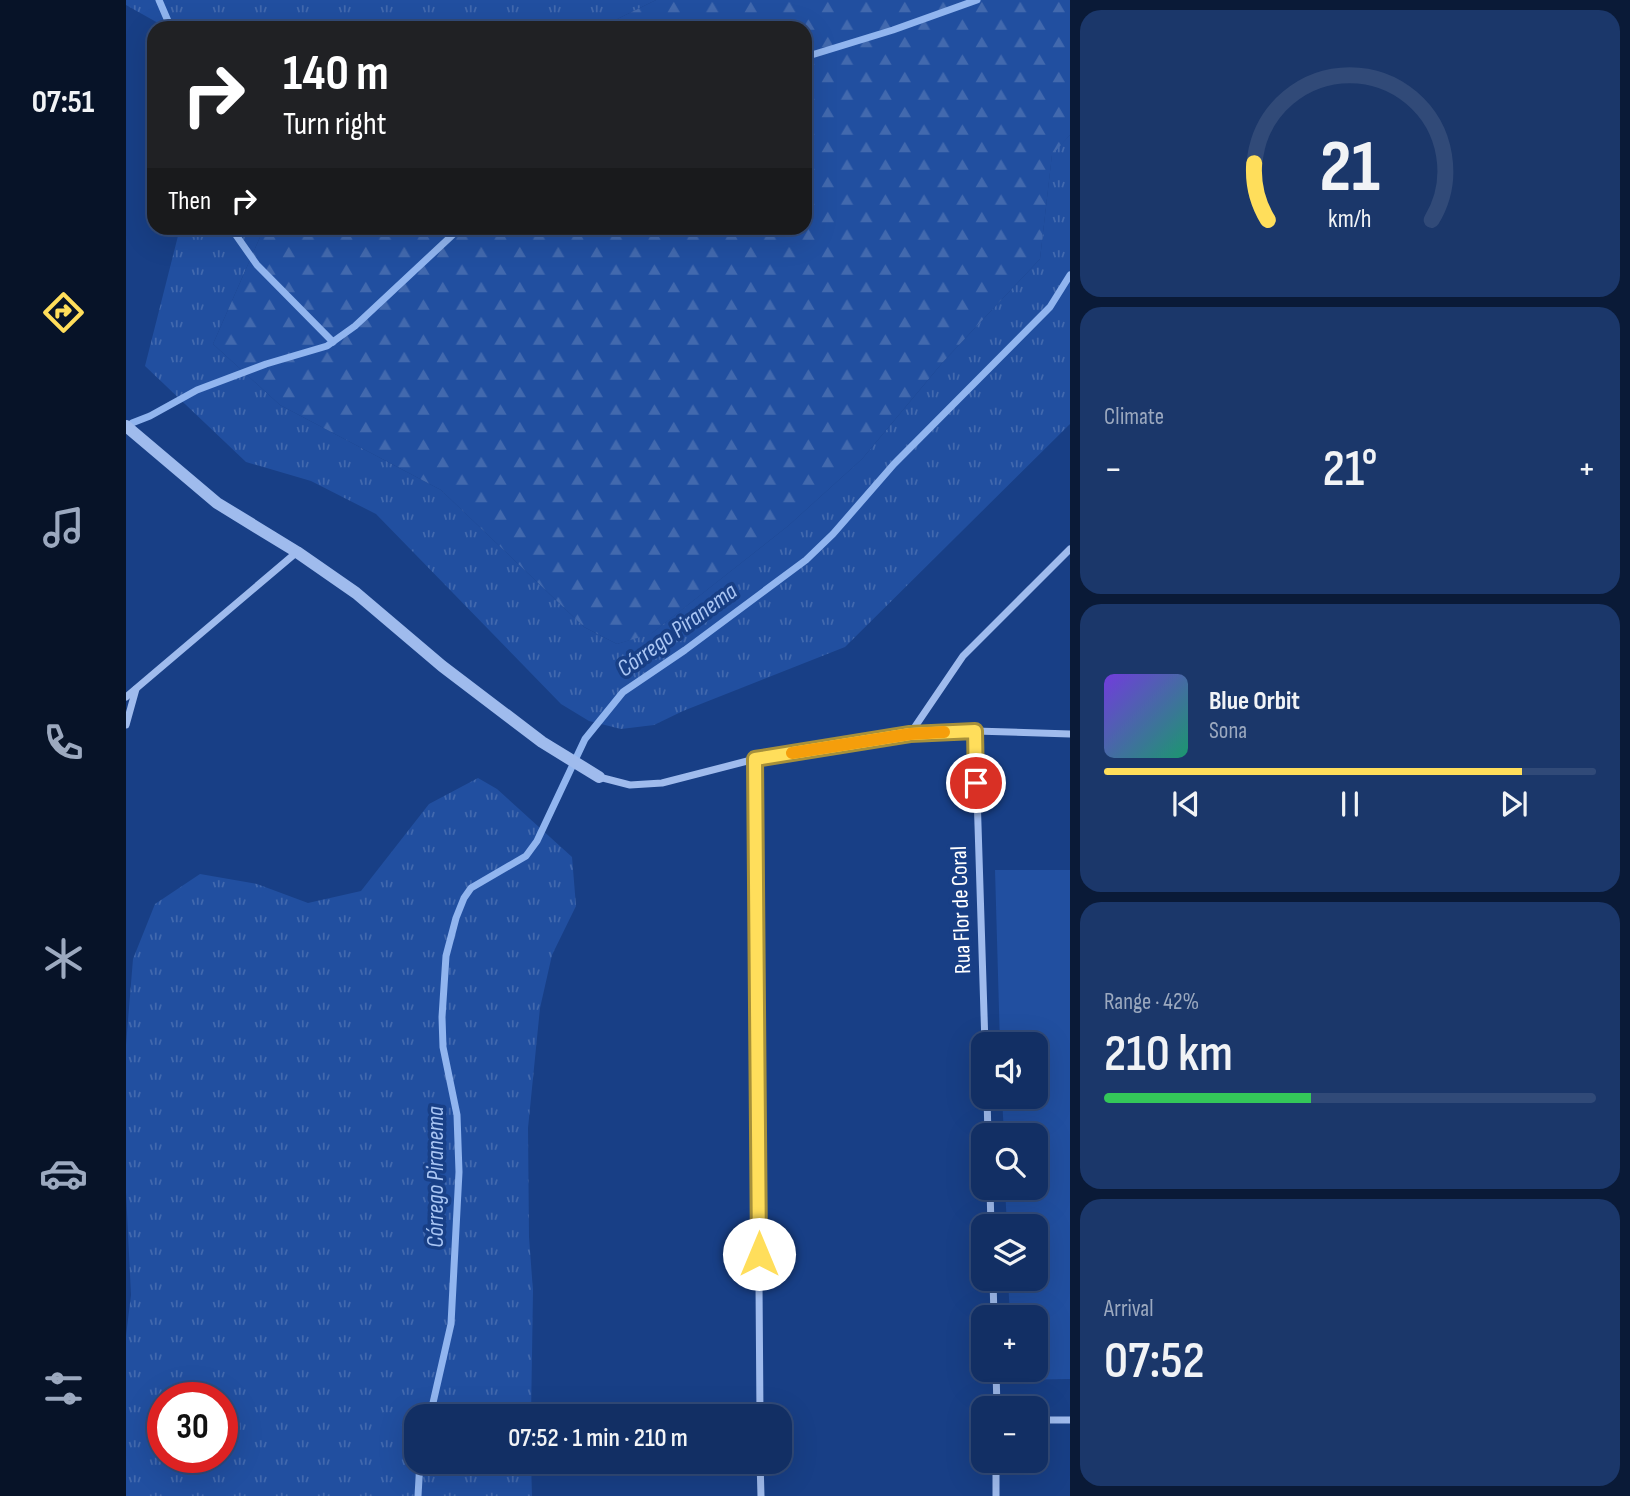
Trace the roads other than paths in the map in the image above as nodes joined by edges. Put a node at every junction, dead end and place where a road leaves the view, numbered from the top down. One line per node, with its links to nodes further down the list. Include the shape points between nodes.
1 (126, 426): 3 (street, via 217,503)
2 (1070, 549): 8 (street, via 963,656)
3 (297, 552): 4 (street); 11 (street, via 356,593 442,666 542,741)
4 (137, 689): 5 (street); 6 (street)
5 (126, 697)
6 (126, 724)
7 (975, 731): 8 (street); 9 (street); 12 (street, Rua Flor de Coral)
8 (910, 734): 10 (street)
9 (1070, 734)
10 (755, 759): 11 (street, via 662,783 629,785); 13 (street)
11 (599, 777)
12 (985, 1032)
13 (760, 1404)
14 (1048, 1420): 15 (street)
15 (1070, 1420)
16 (996, 1473): 19 (street)
17 (760, 1474): 18 (street)
18 (761, 1496)
19 (996, 1496)

